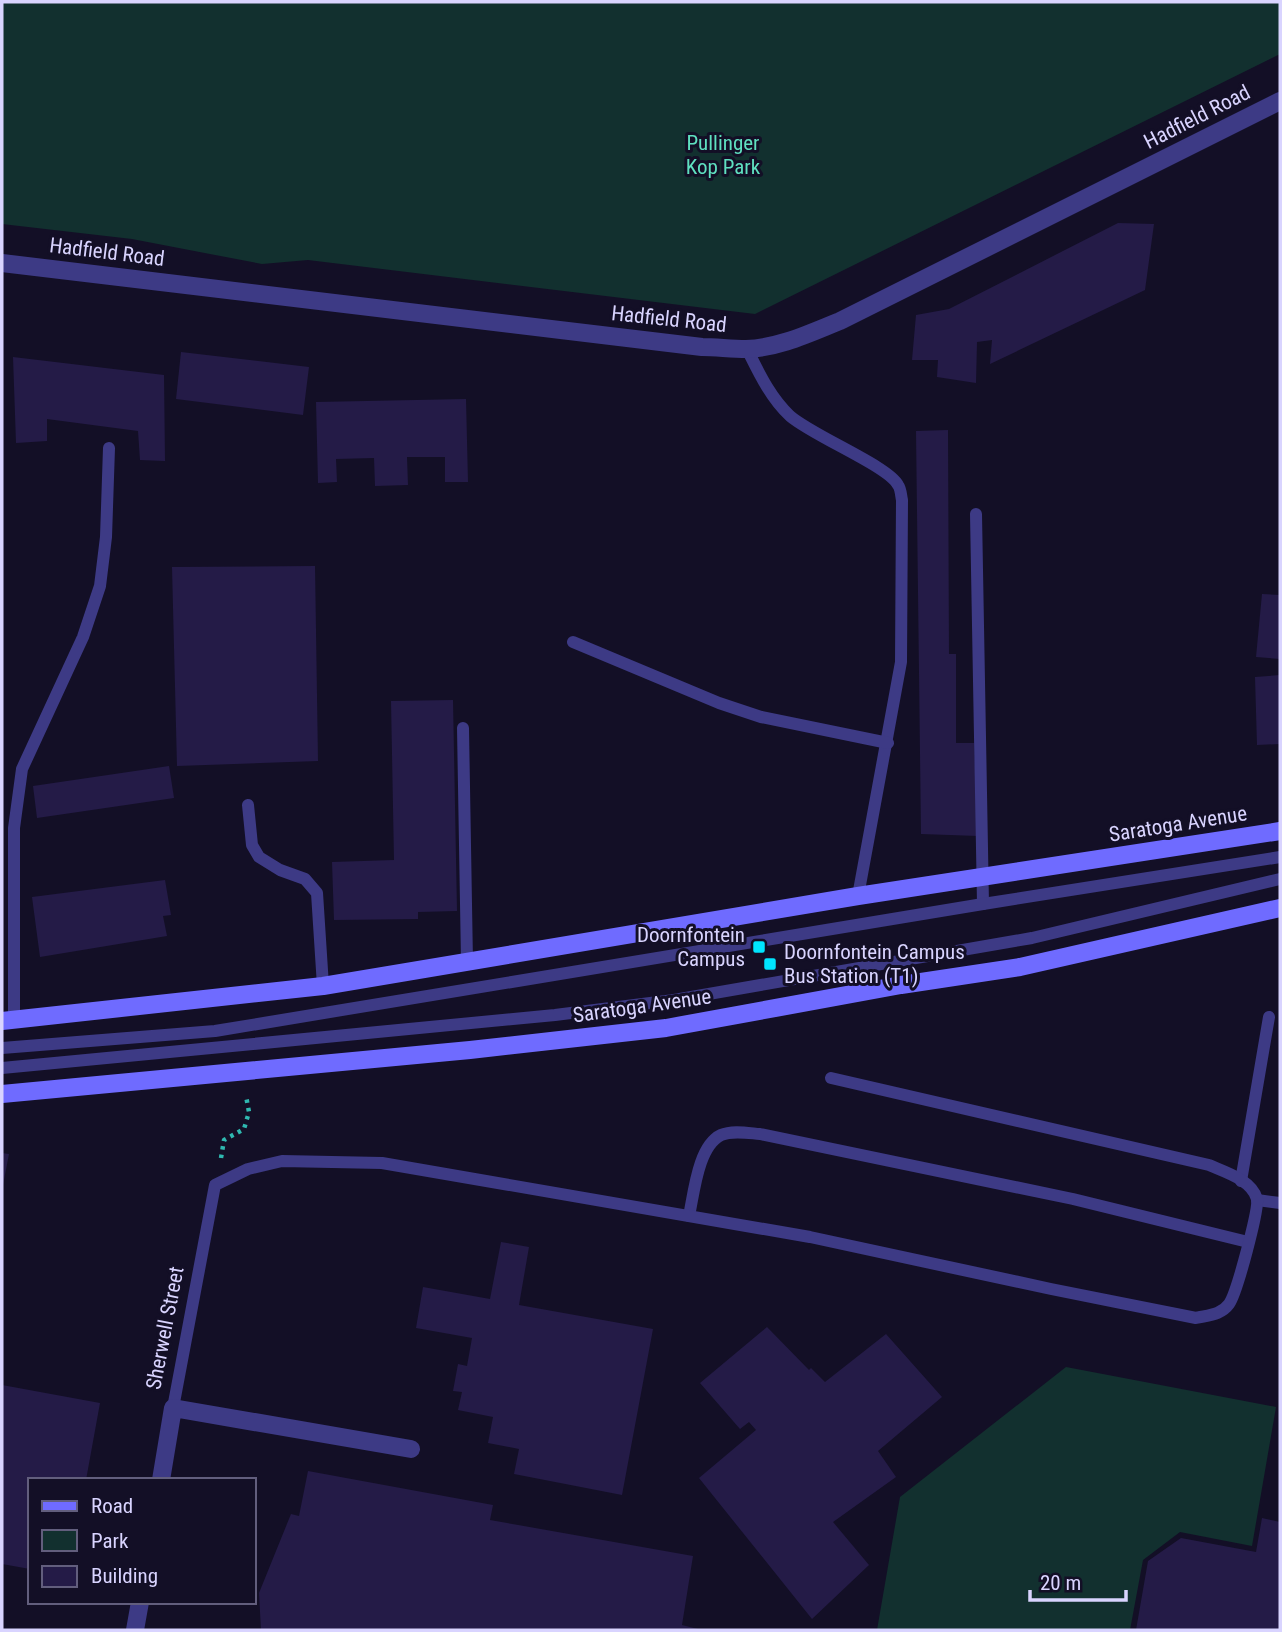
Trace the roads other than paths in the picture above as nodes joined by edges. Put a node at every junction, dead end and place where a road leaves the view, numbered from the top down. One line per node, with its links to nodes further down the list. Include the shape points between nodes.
1 (1280, 101): 3 (street, Hadfield Road, via 841,321 792,340)
2 (2, 263): 3 (street, Hadfield Road)
3 (747, 349): 8 (lane, via 771,394 791,416 886,472 898,484 902,500 901,662)
4 (109, 448): 20 (lane, via 100,586 83,637 22,769 14,828)
5 (976, 514): 12 (lane)
6 (573, 642): 8 (lane, via 719,704)
7 (463, 728): 17 (lane)
8 (888, 743): 14 (lane)
9 (248, 805): 18 (lane, via 252,845 260,857 304,879 317,893)
10 (1280, 831): 12 (main road, Saratoga Avenue)
11 (1280, 857): 15 (lane)
12 (983, 877): 14 (main road, Saratoga Avenue); 15 (lane)
13 (1280, 879): 22 (lane, via 1032,938 674,1000)
14 (858, 896): 17 (main road, Saratoga Avenue)
15 (984, 904): 21 (lane, via 215,1031)
16 (1280, 908): 24 (main road, Saratoga Avenue, via 1020,967 666,1028)
17 (467, 962): 18 (main road, Saratoga Avenue)
18 (323, 986): 20 (main road, Saratoga Avenue)
19 (1269, 1017): 25 (lane)
20 (8, 1020)
21 (2, 1048)
22 (2, 1068)
23 (831, 1078): 25 (lane, via 1209,1165)
24 (2, 1094)
25 (1241, 1181): 26 (lane, via 1251,1187)
26 (1257, 1200): 27 (lane); 29 (lane)
27 (1280, 1203)
28 (689, 1216): 29 (lane, via 1196,1318 1219,1314 1229,1304); 29 (lane, via 703,1155 710,1144 728,1133 760,1134 1073,1199); 30 (lane, Sherwell Street, via 382,1163 282,1161 248,1169 215,1185)
29 (1248, 1242)
30 (173, 1408): 31 (street); 32 (street, Sherwell Street)
31 (411, 1448)
32 (161, 1478)
33 (140, 1604): 34 (street)
34 (135, 1630)

